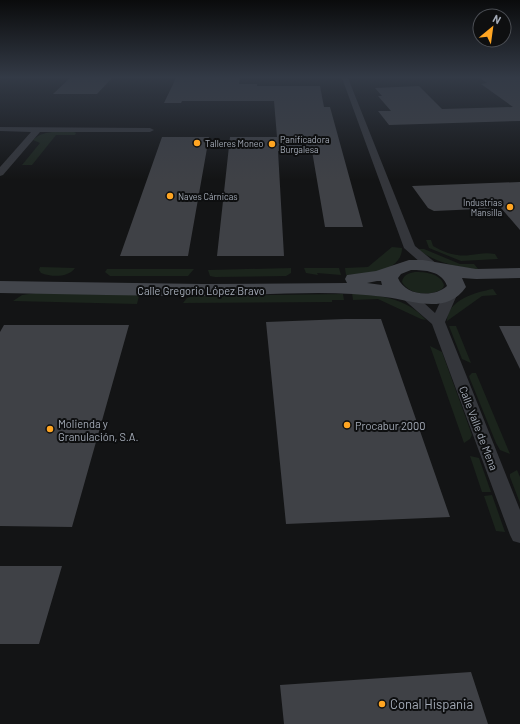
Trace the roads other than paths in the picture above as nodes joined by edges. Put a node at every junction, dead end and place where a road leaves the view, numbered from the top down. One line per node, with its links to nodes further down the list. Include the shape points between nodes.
1 (359, 112): 6 (street)
2 (0, 129): 3 (street)
3 (38, 129): 4 (street); 5 (street)
4 (150, 130)
5 (0, 173)
6 (410, 248): 7 (street); 8 (street, via 405,260)
7 (438, 269): 8 (main road, Calle Gregorio López Bravo, via 416,265); 9 (main road, via 476,274); 14 (main road, via 456,281 457,287)
8 (393, 271): 10 (main road, Calle Gregorio López Bravo, via 364,278 307,280 155,282); 13 (main road, via 389,281 393,288)
9 (520, 273)
10 (0, 279)
11 (520, 281): 14 (main road, via 484,284)
12 (0, 287): 13 (main road, Calle Gregorio López Bravo, via 188,290 363,288)
13 (405, 294): 14 (main road, Calle Gregorio López Bravo, via 431,299); 15 (street, Calle Valle de Mena)
14 (452, 294): 15 (street)
15 (438, 322): 16 (street, Calle Valle de Mena)
16 (520, 535)

